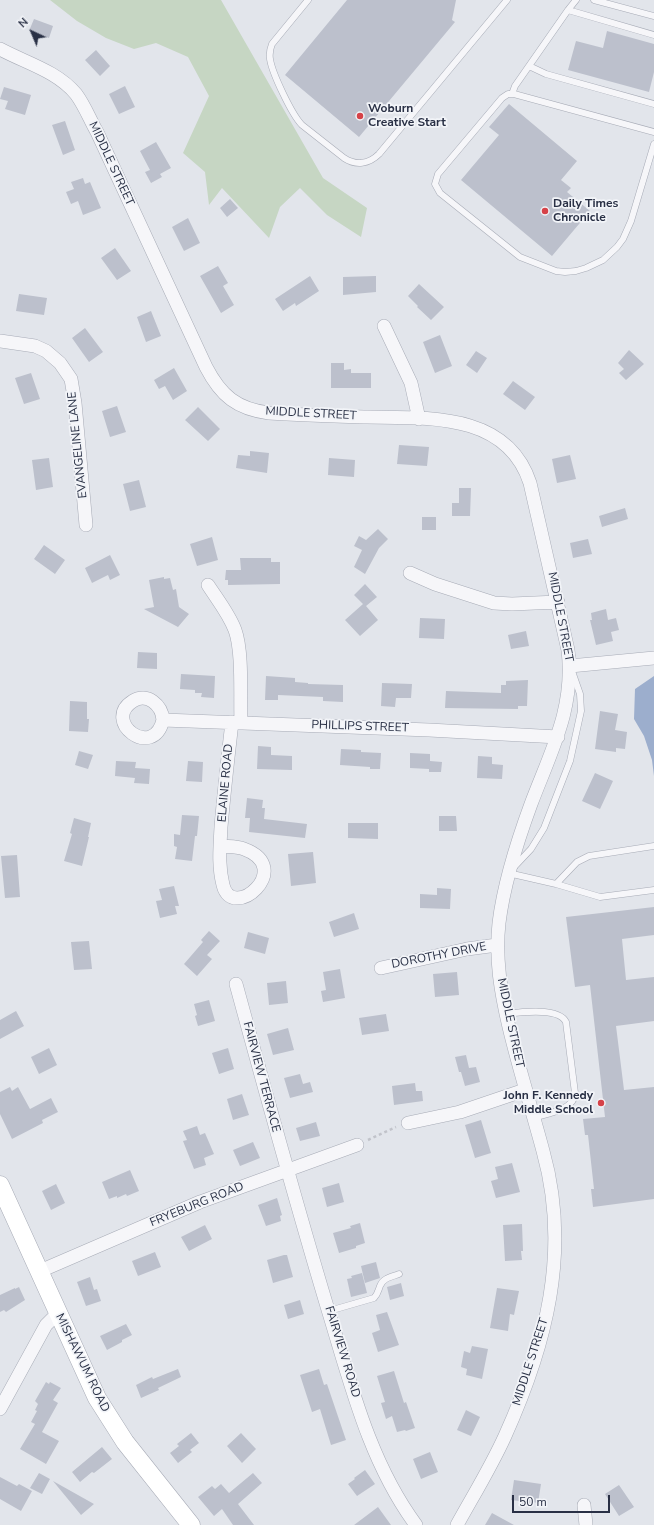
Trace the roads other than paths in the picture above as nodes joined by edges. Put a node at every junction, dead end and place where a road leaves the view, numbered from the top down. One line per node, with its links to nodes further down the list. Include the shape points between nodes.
1 (308, 0): 2 (lane, via 272,44 271,64 302,126 344,158 359,163 370,161 379,154)
2 (507, 0)
3 (576, 0): 5 (lane)
4 (594, 0): 6 (lane)
5 (568, 10): 7 (lane); 9 (lane)
6 (654, 16)
7 (654, 35)
8 (0, 49): 16 (street, MIDDLE STREET, via 53,74 66,83 79,99 206,367 226,395 248,409 269,413)
9 (529, 66): 10 (lane); 11 (lane, via 546,74)
10 (512, 94): 12 (lane); 13 (lane, via 502,98 438,174 435,184 440,193 512,252 548,269 565,272 586,268 603,260 617,247 631,221)
11 (654, 104)
12 (654, 132)
13 (654, 144)
14 (384, 326): 16 (street, via 411,383)
15 (0, 341): 17 (street, EVANGELINE LANE, via 35,346 46,351 60,363 71,379)
16 (419, 419): 20 (street, MIDDLE STREET, via 451,420 467,424 501,441 518,458 530,483)
17 (86, 525)
18 (410, 573): 20 (street, via 494,603)
19 (208, 585): 24 (street, ELAINE ROAD, via 233,624 237,638 240,668)
20 (558, 602): 22 (street, MIDDLE STREET)
21 (654, 658): 22 (street)
22 (570, 666): 25 (street, MIDDLE STREET, via 567,698); 28 (lane, via 580,694 582,711 570,761 542,832 531,849)
23 (163, 720): 24 (street, PHILLIPS STREET)
24 (236, 722): 25 (street, PHILLIPS STREET); 26 (street, ELAINE ROAD, via 223,799)
25 (558, 737): 28 (street, MIDDLE STREET)
26 (220, 846)
27 (654, 846): 29 (lane, via 589,856 577,862)
28 (508, 873): 29 (lane); 31 (street, MIDDLE STREET)
29 (556, 884): 30 (lane, via 600,897)
30 (654, 890)
31 (497, 945): 32 (street, DOROTHY DRIVE); 34 (street, MIDDLE STREET, via 499,982)
32 (380, 968)
33 (236, 984): 39 (street, FAIRVIEW TERRACE)
34 (506, 1014): 35 (street, MIDDLE STREET); 36 (lane, via 554,1013 563,1017 567,1025 574,1099 565,1108)
35 (525, 1090): 36 (street, MIDDLE STREET); 37 (street, via 460,1112)
36 (533, 1118): 49 (street, MIDDLE STREET, via 549,1174 556,1234 554,1274 545,1327 505,1437)
37 (408, 1123)
38 (357, 1145): 39 (street, FRYEBURG ROAD)
39 (286, 1170): 41 (street, FRYEBURG ROAD, via 166,1216); 43 (street, FAIRVIEW ROAD)
40 (0, 1185): 41 (main road, MISHAWUM ROAD)
41 (40, 1272): 44 (main road, MISHAWUM ROAD)
42 (399, 1274): 43 (lane, via 384,1280 374,1298)
43 (329, 1312): 48 (street, FAIRVIEW ROAD, via 374,1450 401,1503)
44 (59, 1316): 45 (street, via 46,1325); 47 (main road, MISHAWUM ROAD, via 90,1384 113,1425)
45 (0, 1409)
46 (584, 1505): 50 (street)
47 (191, 1525)
48 (416, 1525)
49 (456, 1525)
50 (586, 1525)

